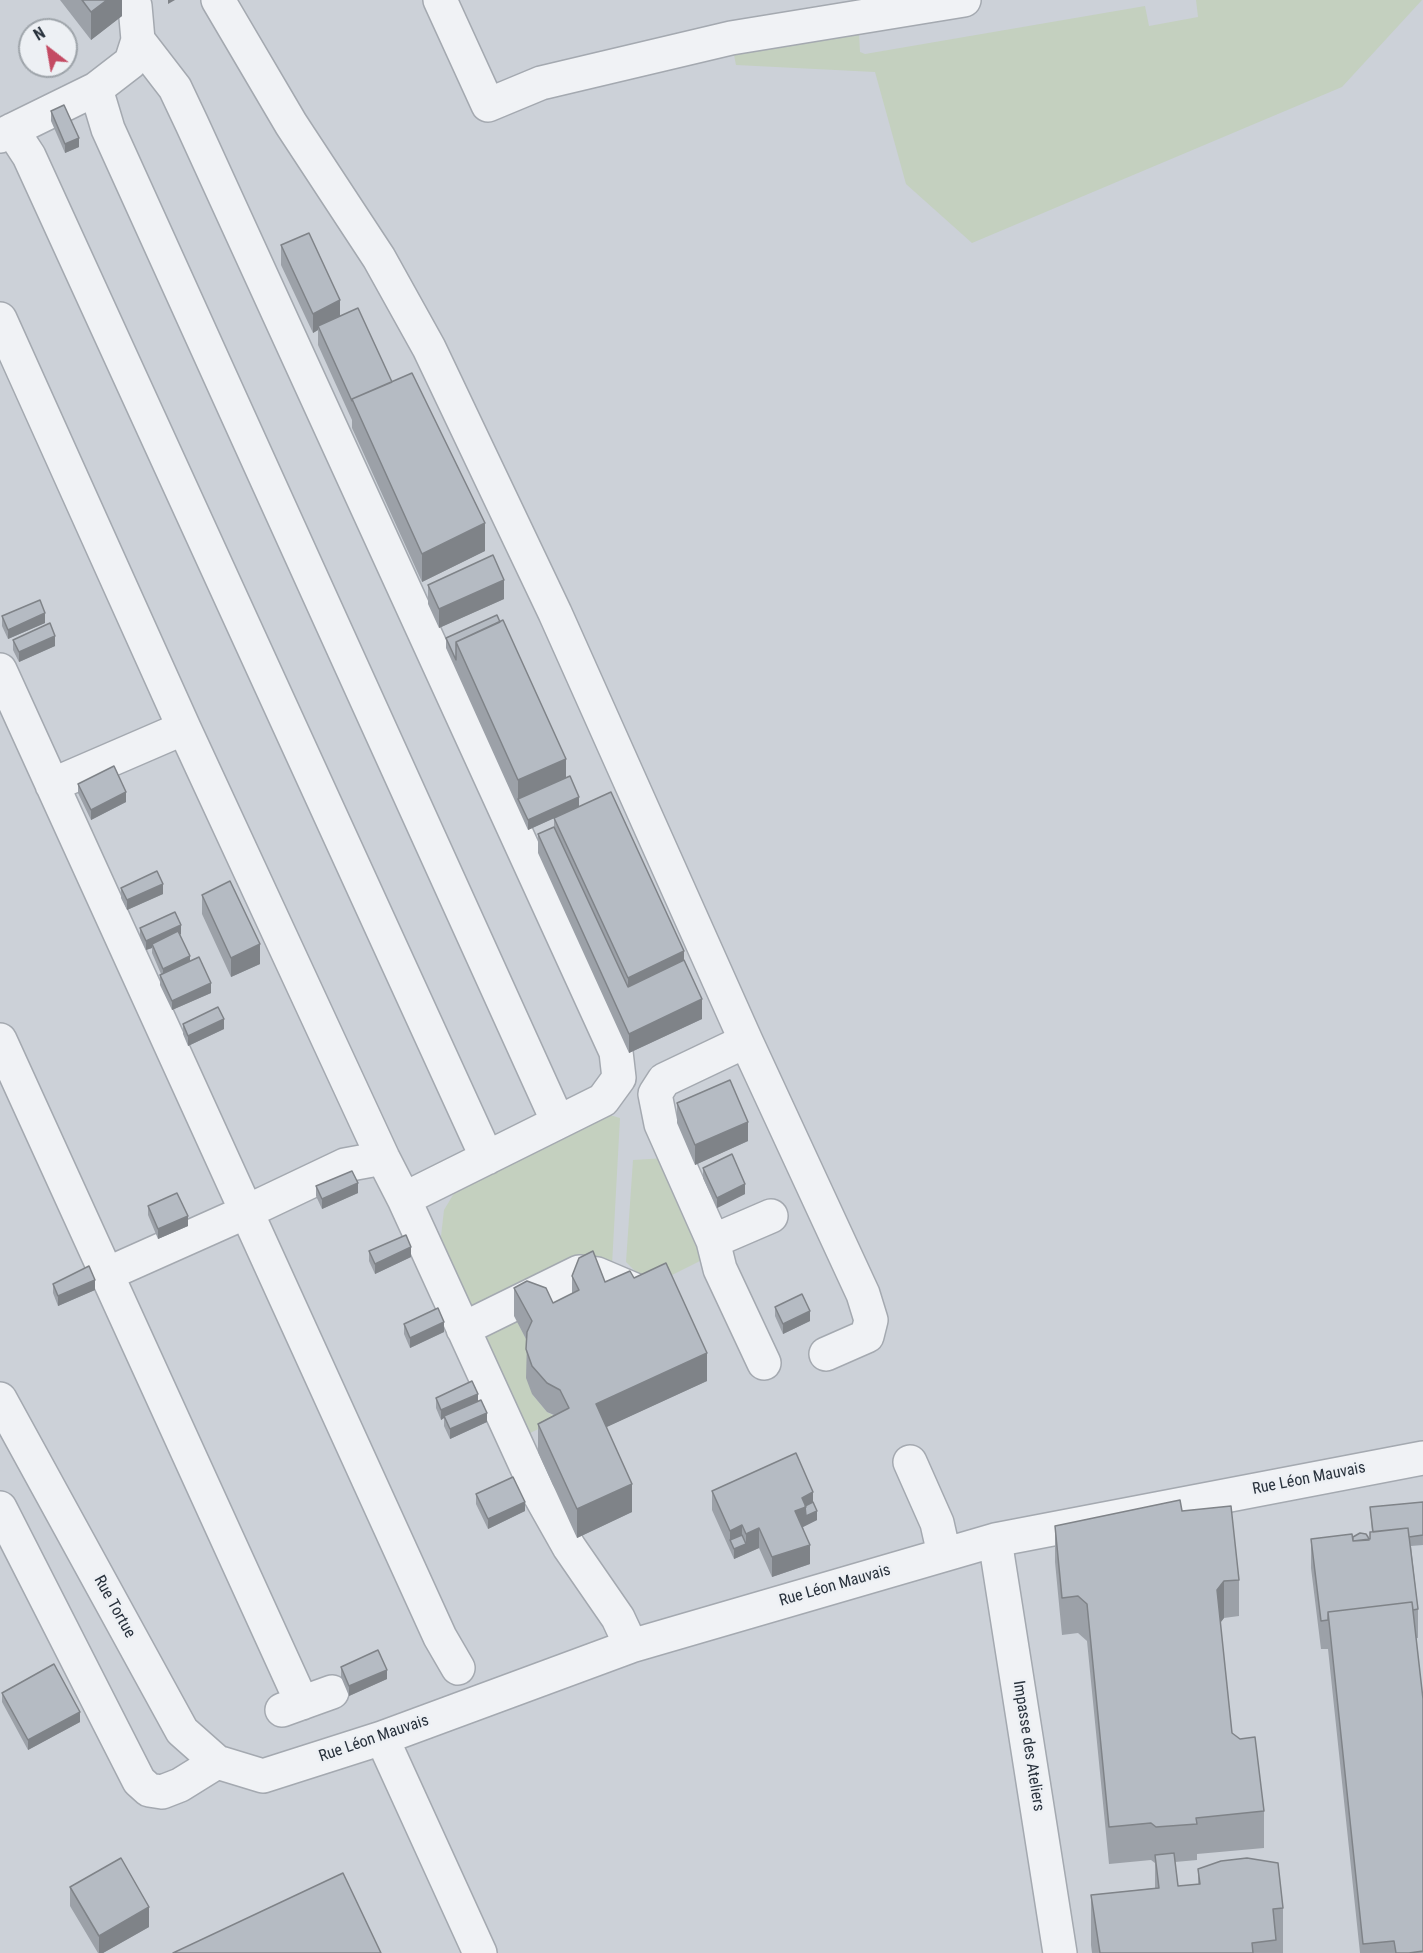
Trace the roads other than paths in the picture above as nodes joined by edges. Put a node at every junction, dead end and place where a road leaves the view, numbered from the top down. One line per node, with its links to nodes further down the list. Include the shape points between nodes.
1 (130, 0): 5 (street, via 135,6)
2 (218, 0): 13 (street, via 291,124 379,258 429,348 555,614)
3 (440, 0): 4 (street, via 488,105 541,82 731,38)
4 (964, 0)
5 (138, 40): 6 (street, via 131,62); 14 (street, via 175,88 616,1052 619,1078 603,1100)
6 (96, 89): 7 (street); 14 (street, via 108,129)
7 (6, 133): 16 (street, via 29,156)
8 (0, 319): 10 (street)
9 (0, 670): 11 (street)
10 (184, 728): 11 (street); 15 (street)
11 (52, 785): 18 (street)
12 (0, 1040): 21 (street)
13 (746, 1041): 20 (street, via 664,1080 655,1094 661,1124); 24 (street, via 863,1294 871,1320 867,1336)
14 (558, 1122): 16 (street)
15 (383, 1158): 17 (street); 18 (street, via 345,1165)
16 (487, 1158): 17 (street)
17 (404, 1199): 23 (street)
18 (246, 1212): 21 (street); 33 (street, via 440,1637)
19 (771, 1216): 20 (street)
20 (713, 1241): 25 (street, via 720,1269)
21 (106, 1274): 34 (street, via 292,1707)
22 (637, 1291): 23 (street, via 597,1274 579,1272)
23 (463, 1329): 32 (street, via 538,1492 569,1547 618,1618)
24 (826, 1354)
25 (764, 1363)
26 (0, 1399): 36 (street, Rue Tortue, via 182,1731)
27 (1423, 1458): 30 (street, Rue Léon Mauvais)
28 (910, 1462): 31 (street, via 937,1523)
29 (0, 1508): 36 (street, via 139,1781 149,1790 162,1792)
30 (995, 1540): 31 (street, Rue Léon Mauvais); 39 (street, Impasse des Ateliers)
31 (944, 1554): 32 (street, Rue Léon Mauvais)
32 (631, 1646): 35 (street, Rue Léon Mauvais)
33 (458, 1668)
34 (332, 1692)
35 (382, 1738): 37 (street, Rue Léon Mauvais); 38 (street)
36 (217, 1762): 37 (street, Rue Tortue)
37 (263, 1776)
38 (480, 1953)
39 (1060, 1953)

